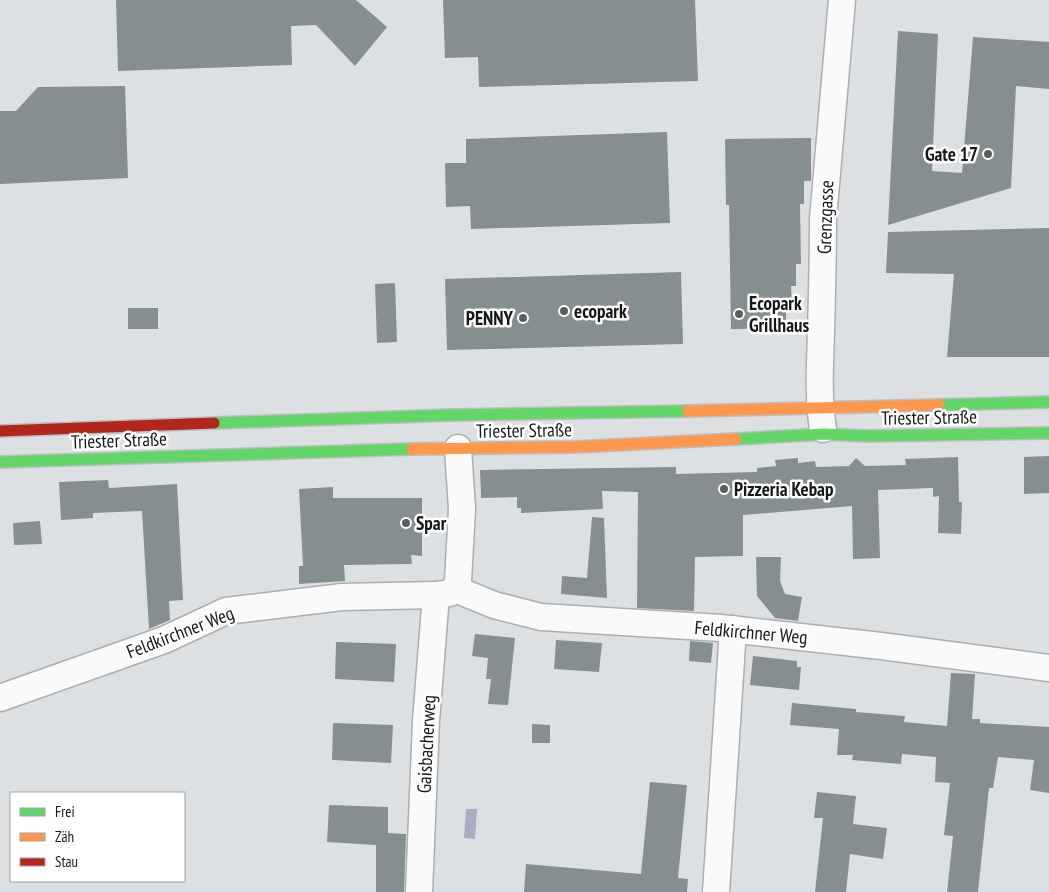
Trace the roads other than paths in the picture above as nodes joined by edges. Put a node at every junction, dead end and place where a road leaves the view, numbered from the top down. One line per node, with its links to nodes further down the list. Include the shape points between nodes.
1 (842, 0): 3 (street, Grenzgasse, via 822,219)
2 (1049, 402): 3 (main road, Triester Straße)
3 (820, 408): 4 (main road, Triester Straße, via 461,415); 6 (street, Grenzgasse)
4 (0, 431)
5 (1049, 433): 6 (main road, Triester Straße)
6 (824, 434): 7 (main road, Triester Straße, via 574,447)
7 (458, 448): 8 (main road, Triester Straße); 9 (street, via 462,509 458,581)
8 (0, 462)
9 (446, 592): 10 (street, Feldkirchner Weg, via 541,617); 12 (street, Feldkirchner Weg, via 342,597 226,610 164,640); 13 (street, Gaisbacherweg, via 426,721)
10 (733, 629): 11 (street, Feldkirchner Weg); 14 (street)
11 (1049, 668)
12 (0, 698)
13 (420, 892)
14 (716, 892)

